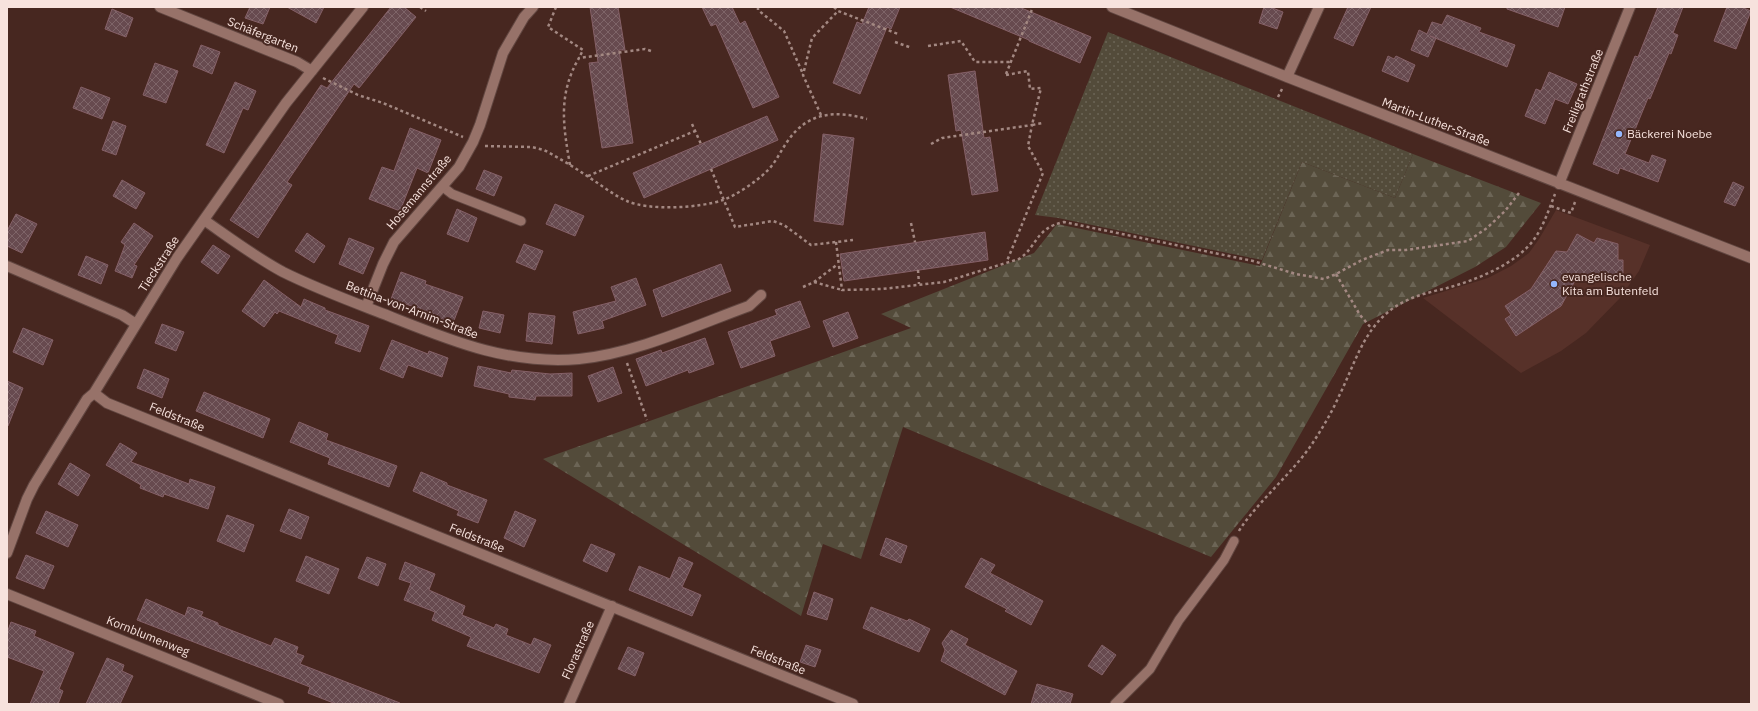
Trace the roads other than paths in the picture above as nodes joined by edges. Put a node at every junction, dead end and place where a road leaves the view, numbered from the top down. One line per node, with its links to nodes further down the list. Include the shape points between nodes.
1 (160, 7): 7 (street, Schäfergarten, via 297,62)
2 (363, 7): 7 (street, Tieckstraße)
3 (533, 7): 10 (street, Hosemannstraße, via 503,53 473,142)
4 (1112, 7): 8 (street, Martin-Luther-Straße)
5 (1319, 7): 8 (street)
6 (1630, 7): 9 (street, Freiligrathstraße)
7 (312, 72): 11 (street, Tieckstraße, via 286,103)
8 (1287, 77): 9 (street, Martin-Luther-Straße)
9 (1559, 184): 13 (street, Martin-Luther-Straße)
10 (443, 187): 12 (lane, via 452,194); 16 (street, Hosemannstraße, via 394,242)
11 (204, 220): 16 (street, Bettina-von-Arnim-Straße, via 282,271); 17 (street, Tieckstraße)
12 (521, 221)
13 (1751, 258)
14 (7, 266): 17 (street, via 122,315)
15 (761, 295): 16 (street, Bettina-von-Arnim-Straße, via 749,306 623,351 578,359 554,360 496,354 452,342)
16 (366, 307)
17 (136, 324): 18 (street, Tieckstraße)
18 (94, 393): 20 (street, Tieckstraße, via 87,399 27,499); 22 (street, Feldstraße, via 107,403)
19 (1234, 541): 26 (lane, via 1224,560 1179,620 1150,669)
20 (7, 553)
21 (7, 594): 23 (street, Kornblumenweg)
22 (612, 606): 24 (street, Florastraße); 25 (street, Feldstraße)
23 (279, 704)
24 (569, 704)
25 (853, 704)
26 (1115, 704)

